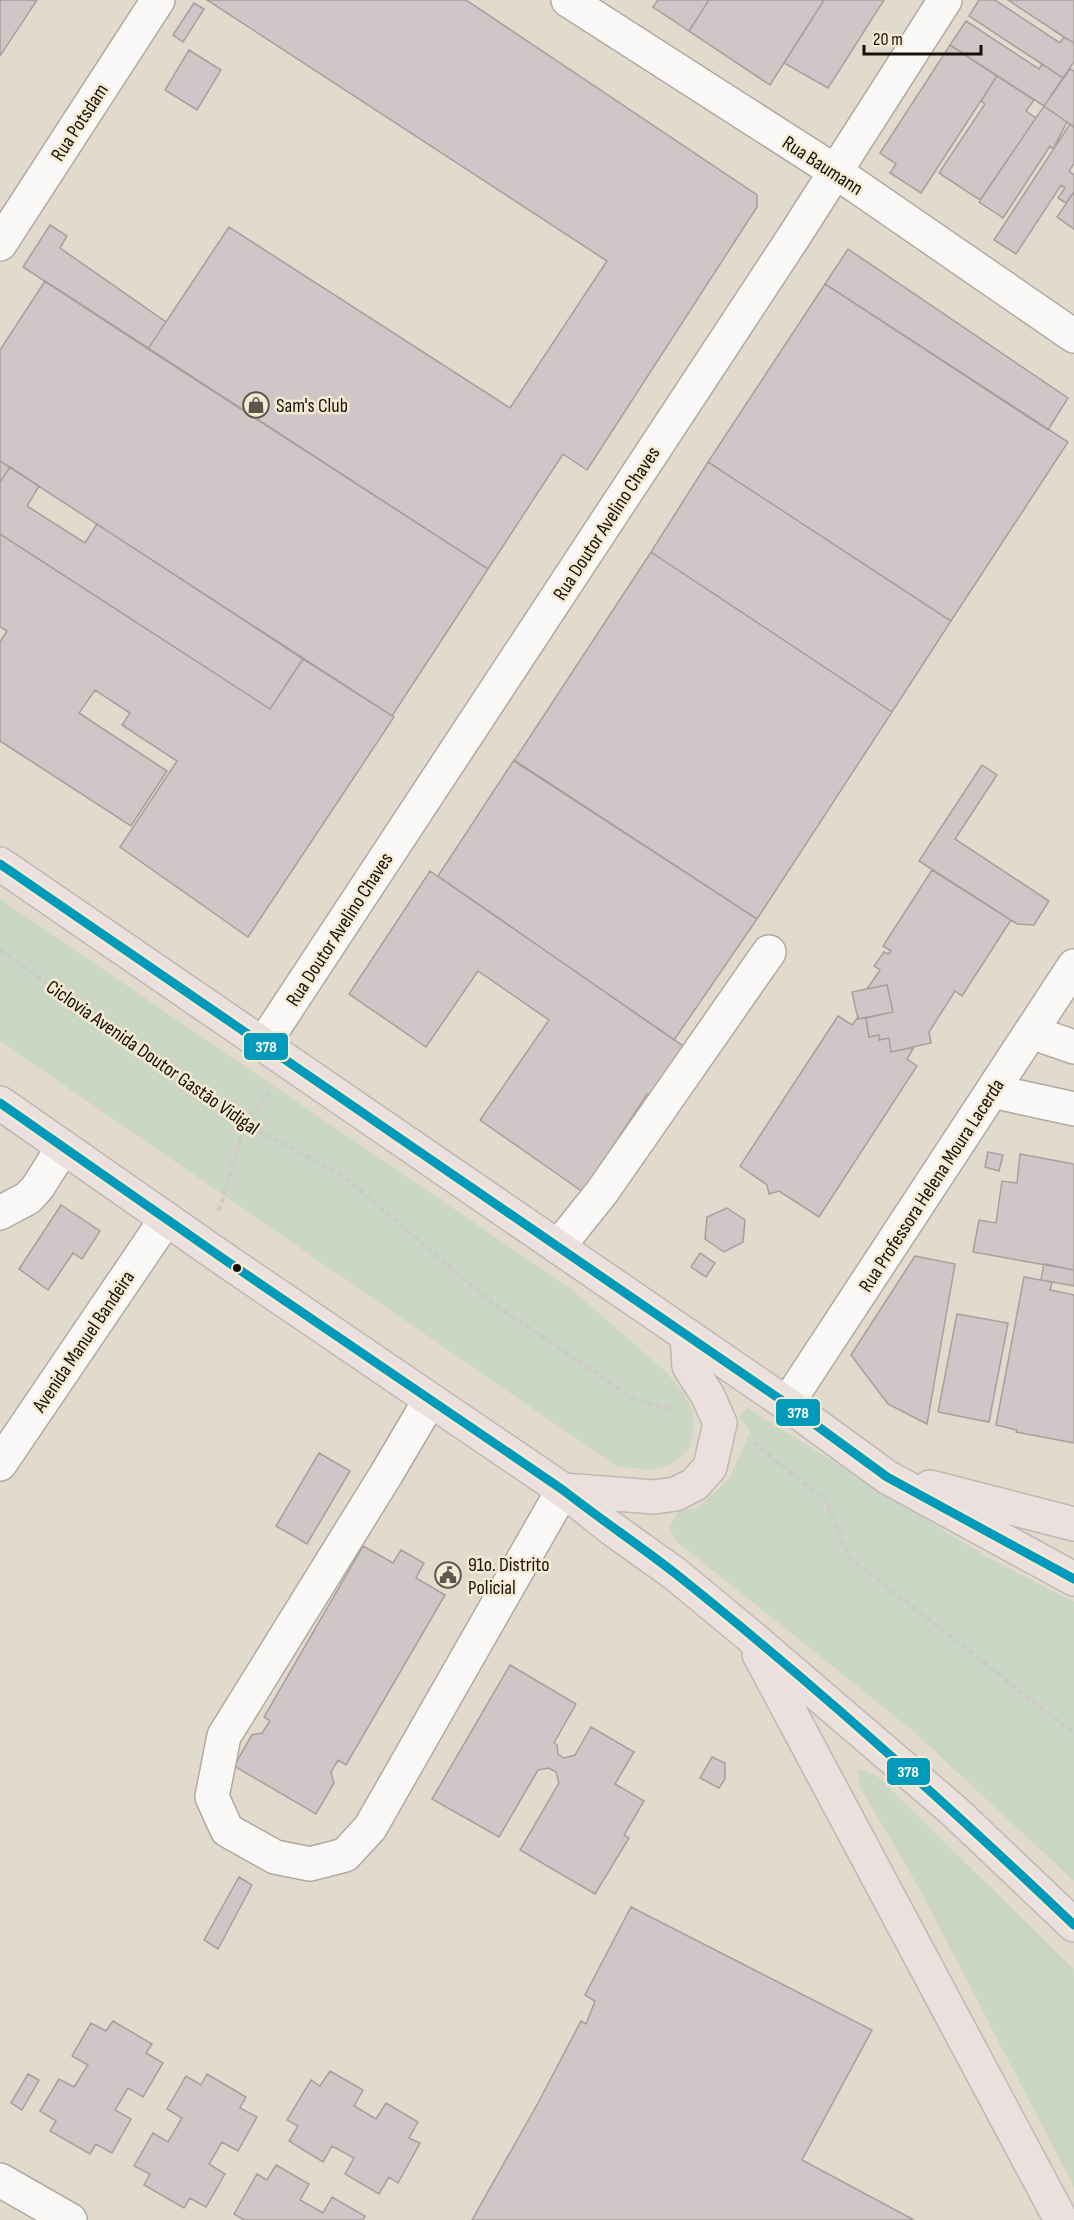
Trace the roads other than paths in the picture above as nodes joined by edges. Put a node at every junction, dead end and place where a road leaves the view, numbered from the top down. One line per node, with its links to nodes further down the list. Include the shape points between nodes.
1 (158, 0): 5 (street, Rua Potsdam)
2 (568, 0): 4 (street, Rua Baumann)
3 (945, 0): 4 (street, Rua Doutor Avelino Chaves)
4 (836, 172): 6 (street, Rua Baumann); 11 (street, Rua Doutor Avelino Chaves)
5 (0, 244)
6 (1074, 336)
7 (0, 864): 11 (highway)
8 (769, 952): 20 (street, via 602,1192)
9 (1072, 972): 10 (street, Rua Professora Helena Moura Lacerda)
10 (1031, 1032): 12 (street); 14 (street, Rua Professora Helena Moura Lacerda)
11 (264, 1044): 20 (highway)
12 (1074, 1047)
13 (0, 1089): 26 (street)
14 (992, 1091): 16 (street); 23 (street, Rua Professora Helena Moura Lacerda)
15 (0, 1103): 17 (highway)
16 (1074, 1110)
17 (63, 1147): 18 (street, via 28,1198); 19 (highway)
18 (0, 1212)
19 (166, 1219): 22 (highway); 24 (street, Avenida Manuel Bandeira)
20 (558, 1247): 21 (highway)
21 (687, 1335): 23 (highway); 26 (highway, via 689,1366 720,1423 710,1467 694,1484 676,1494 654,1497)
22 (430, 1400): 26 (highway); 26 (street, via 224,1736 212,1797 227,1830 275,1857 310,1864 345,1855 370,1828)
23 (787, 1404): 25 (highway)
24 (0, 1464)
25 (887, 1477): 27 (highway); 28 (highway)
26 (571, 1490): 29 (highway, via 610,1528 674,1573); 30 (street, via 618,1520 868,1721)
27 (1074, 1524)
28 (1074, 1579)
29 (750, 1636): 31 (highway, via 954,1811); 34 (highway)
30 (1074, 1918)
31 (1074, 1925)
32 (0, 2180): 33 (street)
33 (70, 2220)
34 (1061, 2220)

